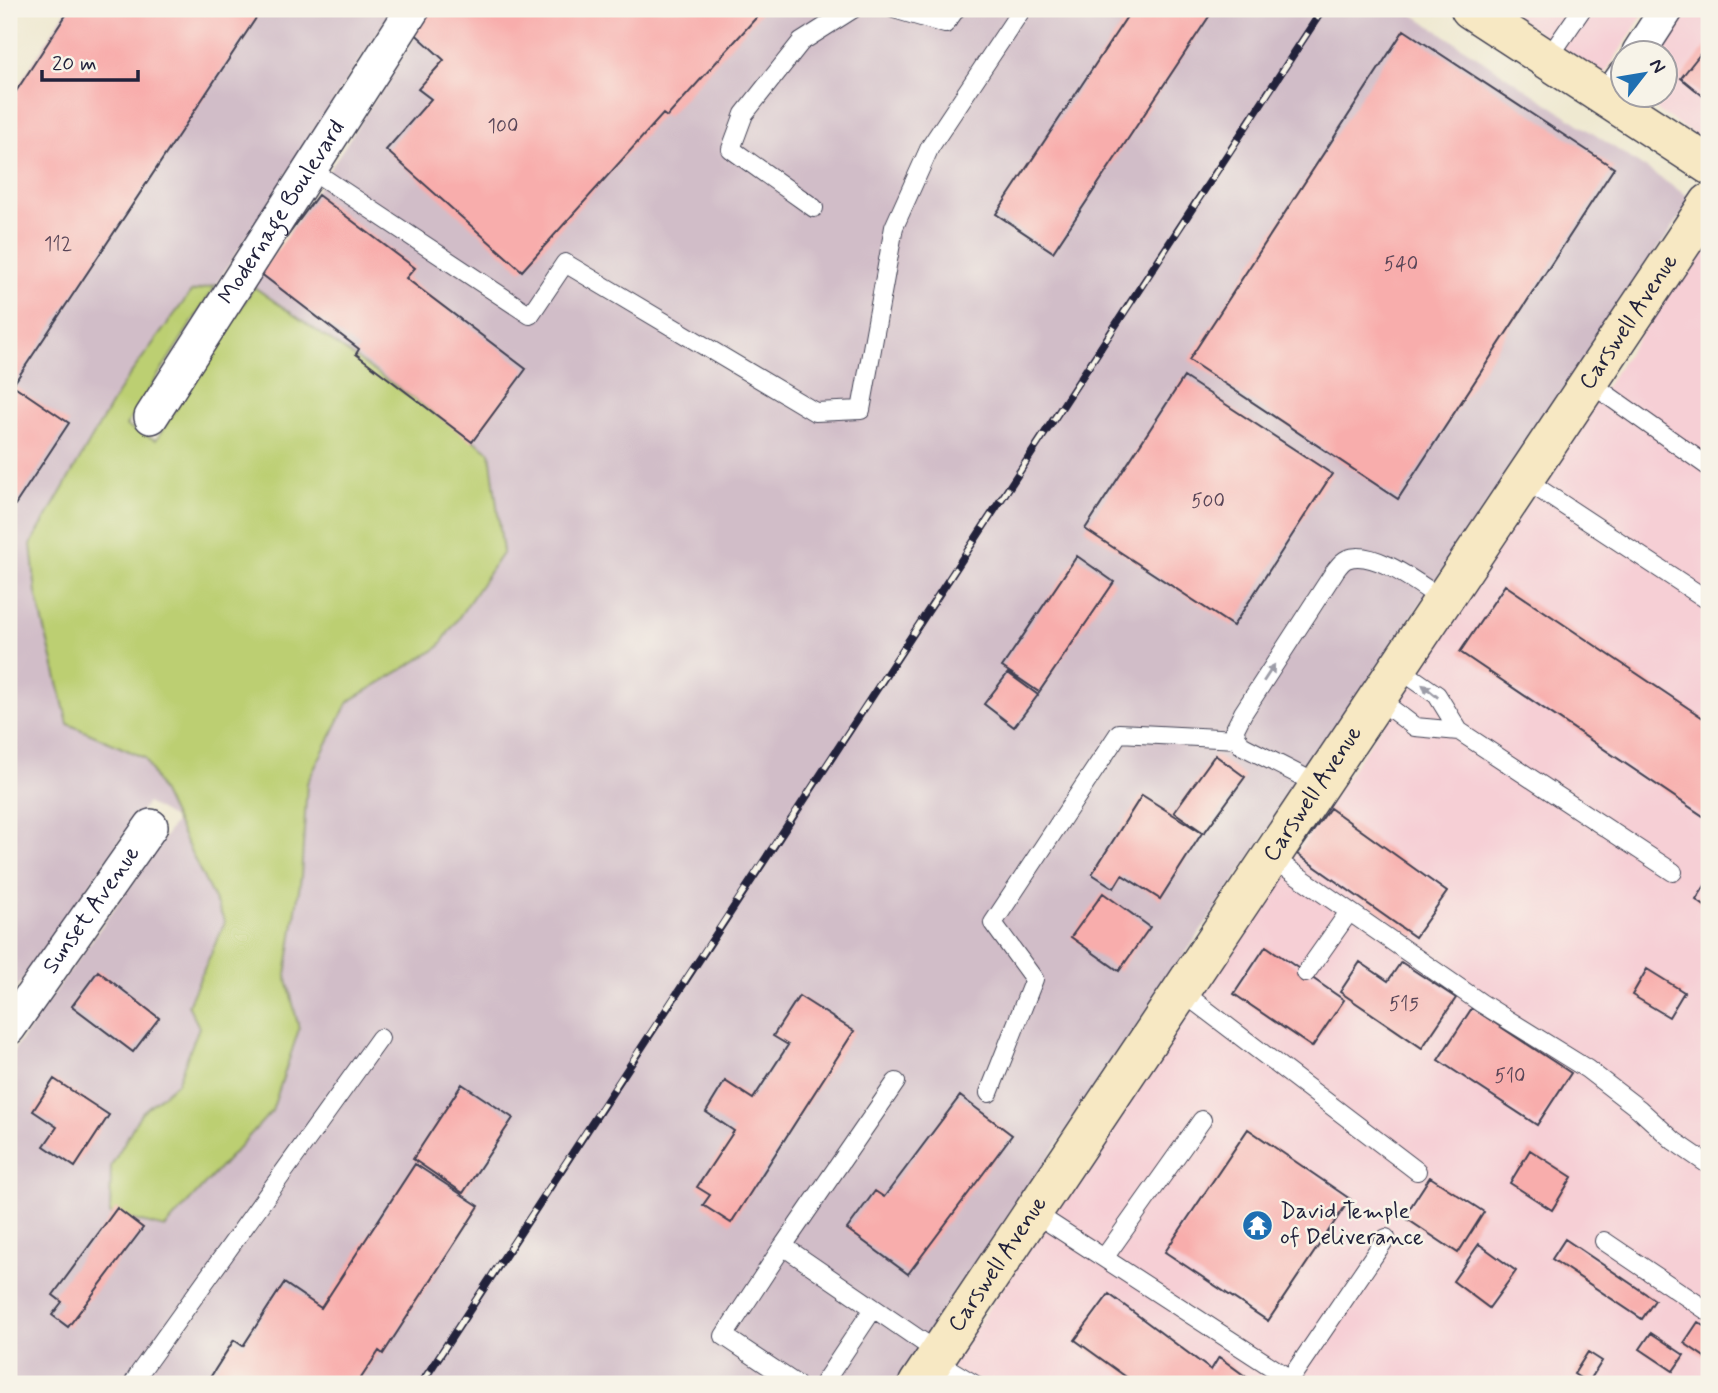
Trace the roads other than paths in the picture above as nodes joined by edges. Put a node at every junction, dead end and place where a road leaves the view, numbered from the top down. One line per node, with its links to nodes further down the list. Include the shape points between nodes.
1 (413, 9): 14 (street, Modernage Boulevard)
2 (853, 9): 16 (lane, via 801,42 744,114 731,149)
3 (894, 9): 4 (lane, via 946,24)
4 (956, 9)
5 (1022, 9): 14 (lane, via 930,147 894,228 861,410 815,412 565,262 530,315)
6 (1470, 9): 10 (street)
7 (1582, 9): 10 (lane)
8 (1667, 9): 9 (street)
9 (1648, 38)
10 (1547, 60): 11 (street)
11 (1610, 86)
12 (1640, 108): 13 (street)
13 (1709, 165)
14 (310, 169): 18 (street, Modernage Boulevard)
15 (1709, 203): 17 (street, Carswell Avenue)
16 (814, 208)
17 (1589, 382): 19 (lane); 20 (street, Carswell Avenue)
18 (151, 417)
19 (1709, 467)
20 (1524, 479): 21 (street, Carswell Avenue); 22 (lane)
21 (1443, 600): 23 (street, Carswell Avenue); 25 (lane, one-way to 21, via 1242,713 1345,560 1379,560)
22 (1709, 601)
23 (1387, 683): 24 (lane, one-way to 23, via 1437,695); 24 (lane, via 1415,727); 26 (street, Carswell Avenue)
24 (1459, 732): 29 (lane)
25 (1236, 735): 26 (lane, via 1241,745); 36 (lane, via 1119,733 993,923 1034,979)
26 (1320, 785): 28 (street, Carswell Avenue)
27 (151, 826): 33 (street, Sunset Avenue)
28 (1271, 857): 30 (lane); 32 (street, Carswell Avenue)
29 (1673, 872)
30 (1349, 912): 31 (lane); 38 (lane, via 1587,1069 1674,1142)
31 (1306, 973)
32 (1181, 991): 39 (lane); 40 (street, Carswell Avenue)
33 (9, 1028)
34 (380, 1038): 48 (lane)
35 (896, 1082): 43 (lane)
36 (989, 1093)
37 (1202, 1120): 44 (lane)
38 (1709, 1165)
39 (1417, 1171)
40 (1033, 1212): 44 (lane); 47 (street, Carswell Avenue)
41 (1386, 1238): 44 (lane, via 1290,1379)
42 (1604, 1241): 46 (lane)
43 (783, 1247): 45 (lane); 49 (lane, via 724,1336)
44 (1104, 1258)
45 (873, 1309): 47 (lane); 50 (lane)
46 (1709, 1312)
47 (930, 1366): 51 (lane)
48 (133, 1384)
49 (796, 1384)
50 (823, 1384)
51 (974, 1384)

